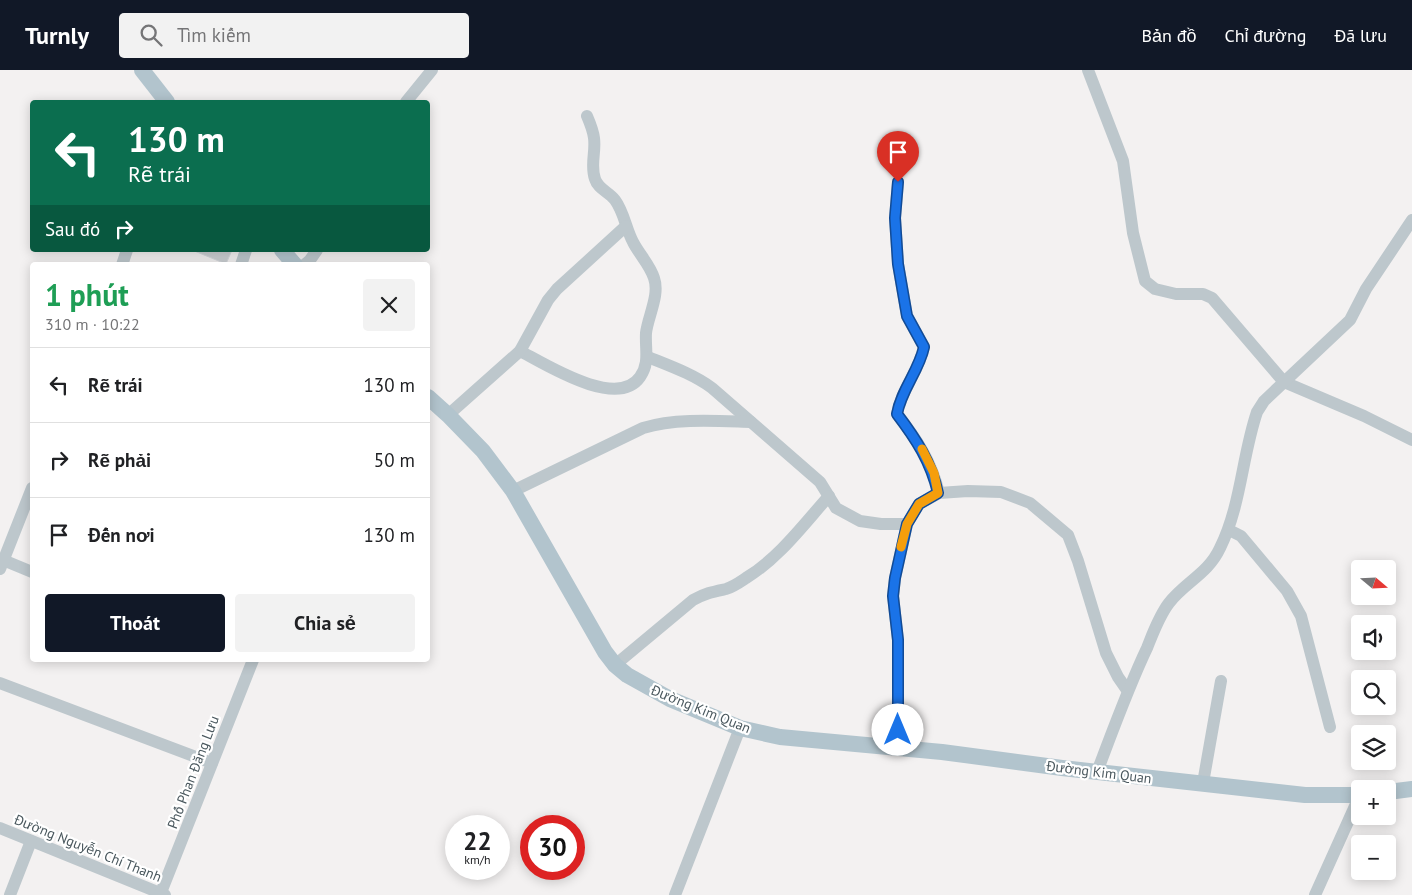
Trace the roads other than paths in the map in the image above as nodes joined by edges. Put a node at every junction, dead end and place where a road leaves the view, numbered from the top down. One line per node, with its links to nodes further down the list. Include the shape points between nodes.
1 (142, 70): 4 (main road)
2 (432, 70): 5 (street)
3 (1088, 70): 16 (street, via 1123,161 1133,233 1145,281 1155,289 1176,294 1203,294 1212,298)
4 (164, 100)
5 (408, 100)
6 (587, 116): 9 (street, via 594,139 594,178 598,186 617,202)
7 (898, 182): 23 (street, via 895,218 898,264 907,316 924,347 899,400 897,414 926,454)
8 (1412, 220): 16 (street, via 1366,288 1350,320)
9 (626, 226): 14 (street, via 557,289); 15 (street, via 654,278 656,289 647,330)
10 (284, 252): 12 (main road)
11 (316, 252): 13 (street)
12 (292, 262)
13 (308, 262)
14 (520, 351): 15 (street, via 585,384 608,389 624,388 640,379); 18 (street)
15 (648, 357): 19 (street, via 701,380)
16 (1284, 382): 20 (street); 26 (street, via 1257,412)
17 (430, 399): 18 (main road, Đường Kim Quan)
18 (448, 415): 21 (main road, Đường Kim Quan, via 483,451)
19 (751, 422): 21 (street, via 653,425); 24 (street, via 820,482)
20 (1412, 440)
21 (513, 491): 30 (main road, Đường Kim Quan)
22 (30, 493): 27 (street)
23 (938, 493): 25 (street, via 919,504); 33 (street, via 1001,492 1030,503 1068,535 1106,653)
24 (829, 496): 25 (street, via 836,508 860,521); 30 (street, via 764,566 727,588 707,592 693,600)
25 (907, 524): 36 (street, via 893,596 898,640)
26 (1228, 530): 33 (street, via 1206,570 1168,603); 34 (street, via 1241,536 1264,563 1287,591 1301,616)
27 (2, 565): 28 (street)
28 (30, 572)
29 (252, 662): 37 (street, Phố Phan Đăng Lưu)
30 (615, 665): 35 (main road, Đường Kim Quan, via 670,699)
31 (1221, 681): 39 (street)
32 (0, 683): 37 (street)
33 (1128, 690): 38 (street)
34 (1330, 727)
35 (740, 728): 36 (main road, Đường Kim Quan, via 780,737); 48 (street)
36 (898, 748): 38 (main road, Đường Kim Quan)
37 (212, 763): 46 (street, Phố Phan Đăng Lưu)
38 (1097, 772): 39 (main road, Đường Kim Quan)
39 (1203, 783): 42 (main road, Đường Kim Quan, via 1305,795)
40 (1412, 789): 41 (main road)
41 (1396, 791)
42 (1351, 795)
43 (1351, 815): 49 (street)
44 (0, 828): 45 (street, Đường Nguyễn Chí Thanh)
45 (31, 841): 46 (street, Đường Nguyễn Chí Thanh); 47 (street)
46 (162, 894)
47 (10, 895)
48 (675, 895)
49 (1316, 895)

